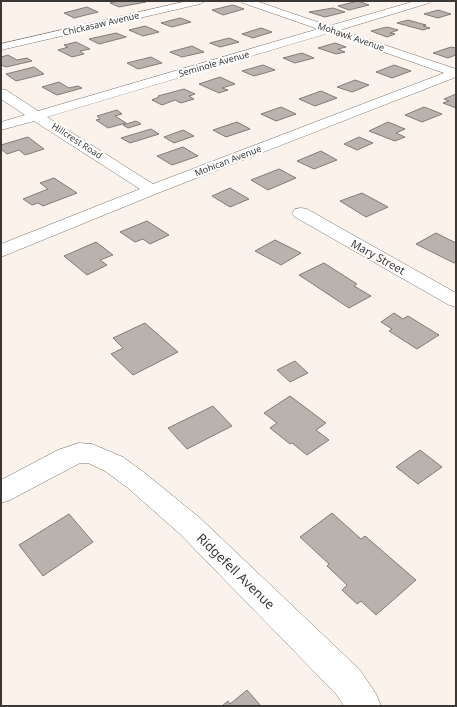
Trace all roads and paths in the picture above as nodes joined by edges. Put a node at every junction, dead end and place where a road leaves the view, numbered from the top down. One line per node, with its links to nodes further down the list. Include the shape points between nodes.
1 (200, 1): 5 (street, Chickasaw Avenue)
2 (246, 1): 4 (street, Mohawk Avenue)
3 (426, 1): 4 (street, Seminole Avenue)
4 (330, 29): 6 (street, Mohawk Avenue); 8 (street, Seminole Avenue)
5 (1, 47)
6 (456, 73): 10 (street, Mohican Avenue)
7 (1, 93): 8 (street, Hillcrest Road)
8 (37, 116): 9 (street, Seminole Avenue); 10 (street, Hillcrest Road)
9 (1, 126)
10 (152, 190): 12 (street, Mohican Avenue)
11 (301, 213): 13 (street, Mary Street)
12 (1, 251)
13 (456, 301)
14 (1, 492): 15 (street, Ridgefell Avenue, via 79,453 92,454 114,464 190,526 348,682)
15 (364, 706)

